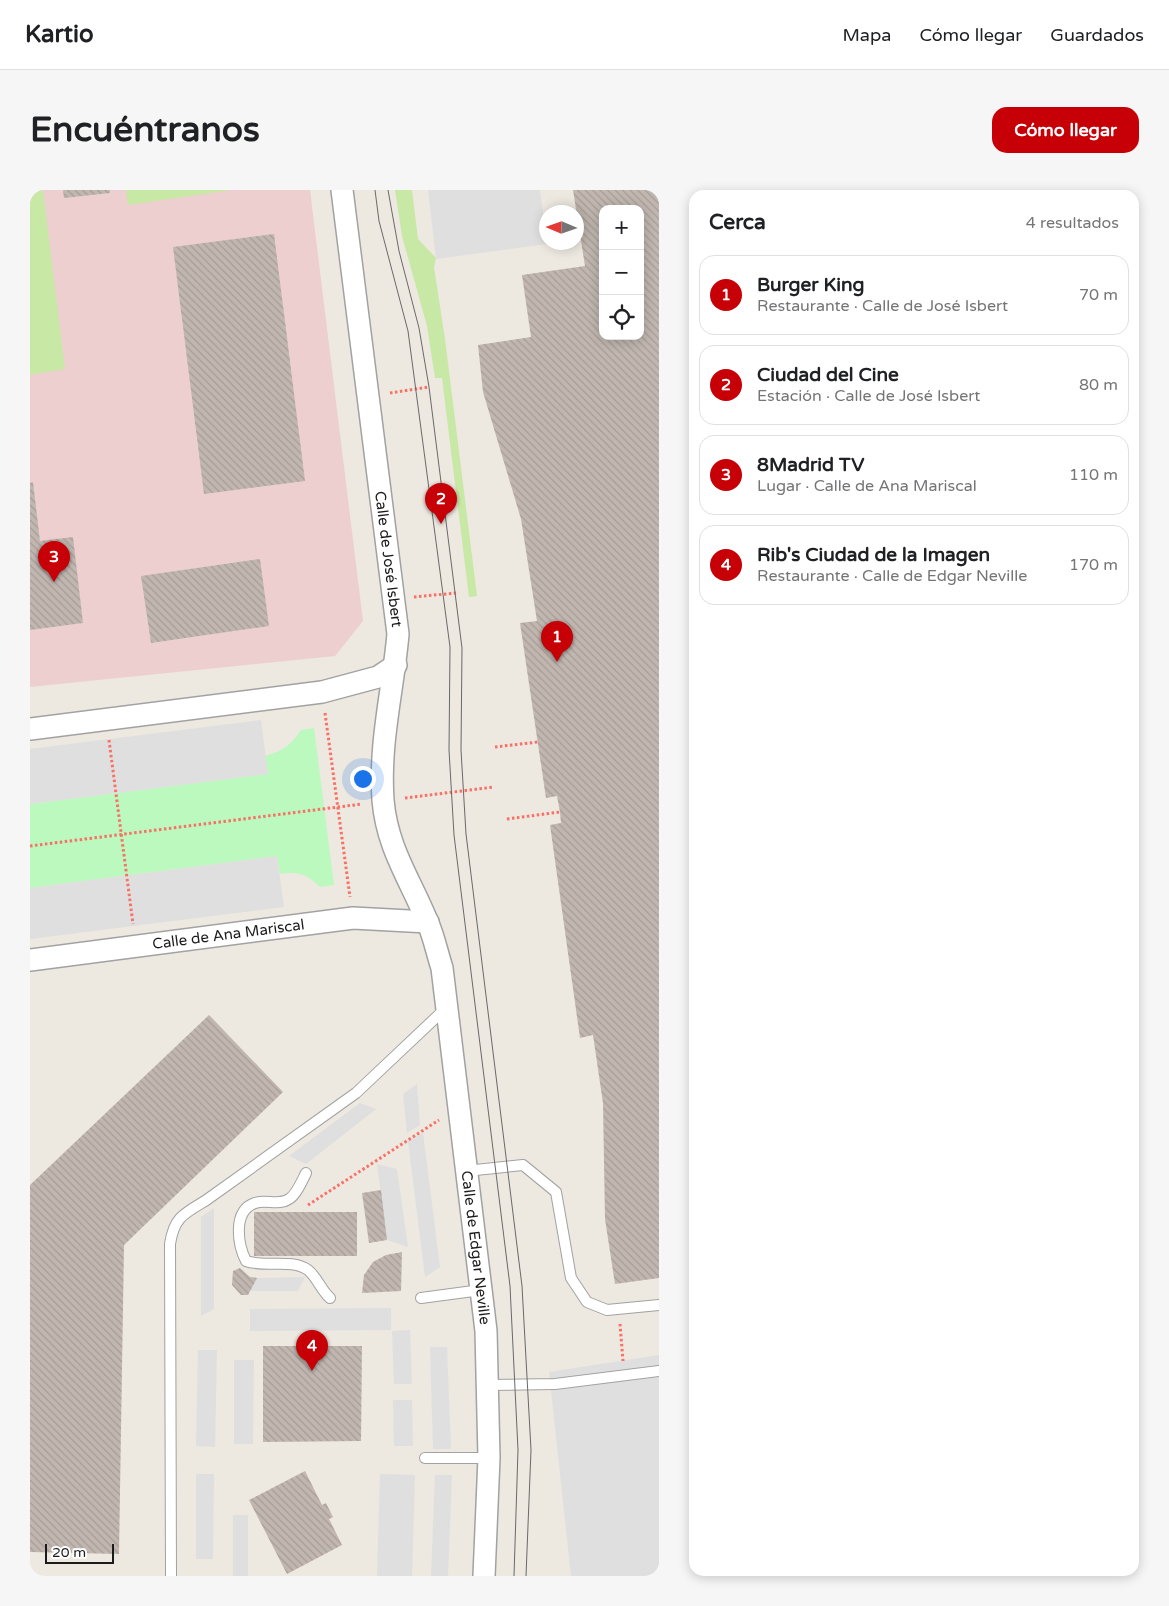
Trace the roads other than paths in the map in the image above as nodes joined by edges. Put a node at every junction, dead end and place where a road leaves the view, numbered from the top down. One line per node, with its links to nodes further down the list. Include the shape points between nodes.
1 (342, 190): 2 (street, Calle de José Isbert, via 395,600)
2 (396, 666): 3 (street, via 378,676 322,692); 4 (street, Calle de José Isbert, via 383,738 383,801 401,869)
3 (30, 729)
4 (428, 922): 5 (street, Calle de Ana Mariscal, via 352,918); 6 (street, Calle de Edgar Neville, via 442,968)
5 (30, 960)
6 (446, 1008): 7 (street, Calle de Edgar Neville); 17 (lane, via 356,1093 173,1225 170,1244)
7 (466, 1171): 9 (street, Calle de Edgar Neville); 12 (lane, via 523,1165 556,1192 571,1278 587,1302 607,1310)
8 (306, 1173): 10 (lane, via 291,1199 255,1203 245,1209 240,1219 240,1248 246,1261 255,1264 300,1266 310,1271)
9 (481, 1290): 11 (lane); 14 (street, Calle de Edgar Neville)
10 (330, 1298)
11 (421, 1298)
12 (659, 1305)
13 (659, 1371): 14 (lane, via 555,1384)
14 (487, 1384): 16 (street, Calle de Edgar Neville)
15 (424, 1458): 16 (lane)
16 (489, 1458): 18 (street, Calle de Edgar Neville)
17 (171, 1576)
18 (484, 1576)

